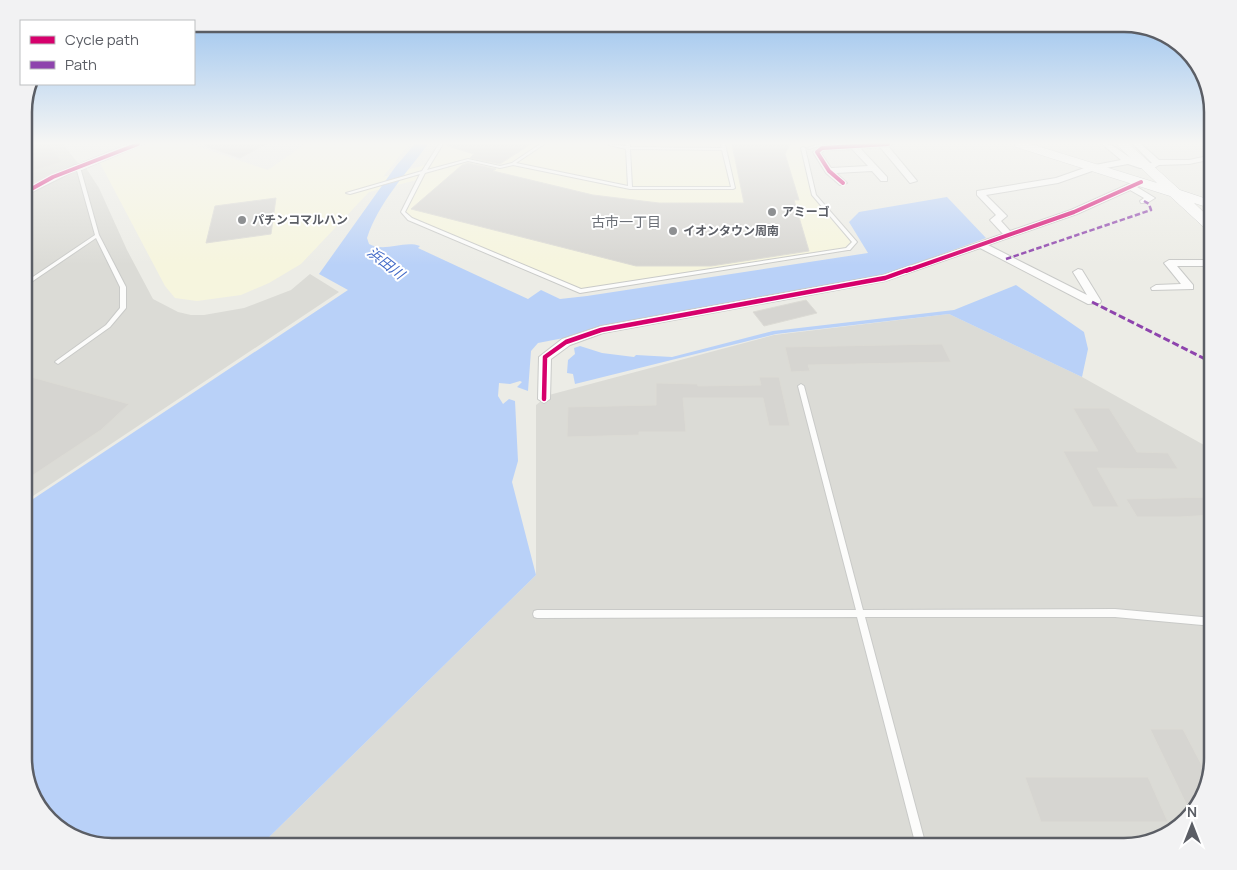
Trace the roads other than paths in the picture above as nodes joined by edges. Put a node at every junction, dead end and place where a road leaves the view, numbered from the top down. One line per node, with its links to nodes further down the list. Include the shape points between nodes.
1 (83, 185): 18 (lane)
2 (380, 185): 12 (lane)
3 (417, 185): 7 (lane, via 403,212 410,219 580,291 848,249 855,242 814,195)
4 (613, 185): 11 (lane)
5 (630, 185): 11 (lane)
6 (732, 185): 11 (lane, via 733,188)
7 (812, 185)
8 (1030, 185): 17 (street, via 980,193 1002,216 995,220)
9 (1135, 185): 13 (street); 14 (street, via 1151,198); 17 (street, via 1074,212)
10 (1165, 185): 13 (street)
11 (630, 188)
12 (348, 193)
13 (1175, 194): 15 (street); 16 (street)
14 (1144, 201)
15 (1204, 202)
16 (1204, 220)
17 (1008, 234): 19 (street)
18 (97, 235): 22 (lane); 24 (lane, via 123,287 123,308 108,326)
19 (981, 245): 21 (street, via 1092,302 1096,300); 26 (street, via 884,278 601,330 566,342 544,357)
20 (1204, 264): 23 (street, via 1170,263 1189,287)
21 (1078, 272)
22 (33, 279)
23 (1156, 288)
24 (58, 362)
25 (801, 386): 28 (lane)
26 (544, 399)
27 (537, 614): 28 (lane)
28 (859, 614): 29 (lane, via 1116,613); 30 (lane)
29 (1204, 621)
30 (919, 838)

